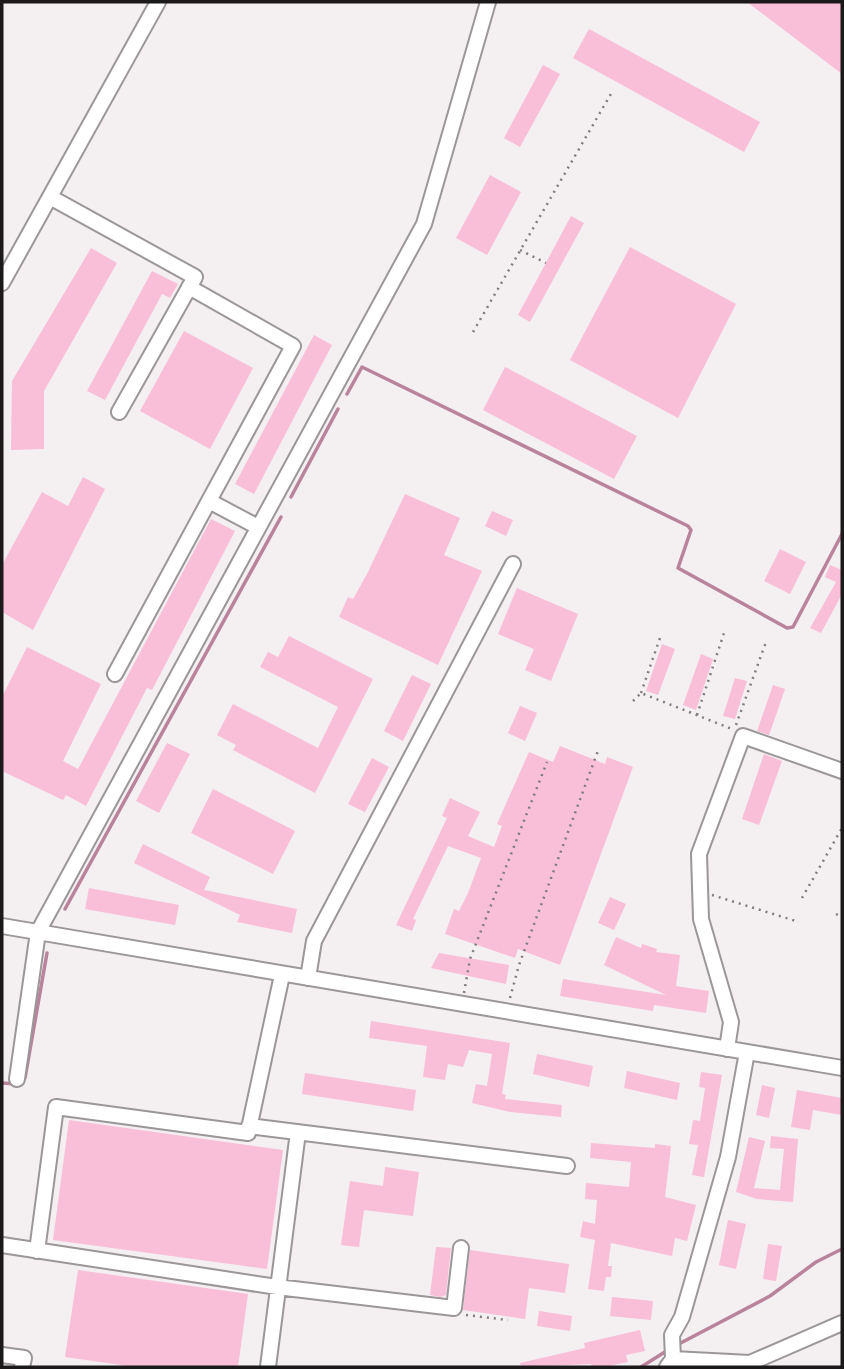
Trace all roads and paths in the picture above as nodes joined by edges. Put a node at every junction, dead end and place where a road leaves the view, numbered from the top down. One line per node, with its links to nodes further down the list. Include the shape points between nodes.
1 (158, 2): 4 (street)
2 (488, 2): 12 (street, via 424,224)
3 (612, 92): 5 (path)
4 (50, 197): 7 (street); 8 (street, via 195,276)
5 (520, 250): 6 (path); 9 (path)
6 (546, 263)
7 (2, 283)
8 (189, 287): 10 (street); 11 (street, via 293,346)
9 (473, 332)
10 (119, 412)
11 (209, 500): 12 (street); 17 (street)
12 (258, 527): 32 (street)
13 (513, 564): 34 (street, via 314,941)
14 (724, 633): 20 (path)
15 (661, 635): 18 (path)
16 (766, 642): 21 (path)
17 (115, 674)
18 (641, 693): 19 (path); 20 (path)
19 (634, 701)
20 (697, 715): 21 (path)
21 (739, 733): 24 (street); 26 (street, via 699,854)
22 (599, 748): 36 (path)
23 (547, 762): 35 (path, via 471,959)
24 (842, 771)
25 (842, 828): 27 (path)
26 (699, 891): 30 (path); 37 (street, via 706,940 729,1007)
27 (802, 898)
28 (836, 914): 29 (path)
29 (842, 917)
30 (799, 922)
31 (2, 926): 32 (street)
32 (38, 932): 33 (street); 40 (street)
33 (282, 975): 34 (street); 41 (street)
34 (308, 978): 35 (street)
35 (462, 1004): 36 (street)
36 (506, 1012): 37 (street)
37 (727, 1049): 38 (street)
38 (747, 1052): 39 (street); 52 (street, via 722,1178 682,1317 671,1340)
39 (842, 1068)
40 (17, 1079)
41 (249, 1126): 42 (street); 46 (street, via 248,1133 56,1107)
42 (298, 1132): 43 (street); 47 (street)
43 (568, 1166)
44 (2, 1245): 46 (street)
45 (461, 1248): 48 (street)
46 (37, 1251): 47 (street)
47 (277, 1287): 48 (street); 54 (street)
48 (454, 1308): 49 (path, via 456,1313)
49 (508, 1321)
50 (842, 1323): 52 (street, via 750,1363)
51 (2, 1355): 53 (street, via 24,1358)
52 (670, 1363)
53 (22, 1367)
54 (268, 1367)

